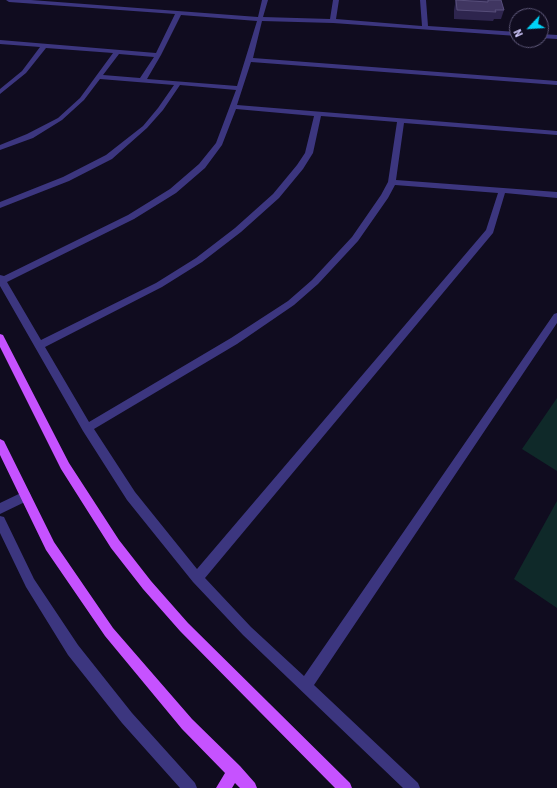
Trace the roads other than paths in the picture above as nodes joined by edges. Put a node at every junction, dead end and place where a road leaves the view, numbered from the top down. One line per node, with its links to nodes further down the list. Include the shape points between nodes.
1 (10, 0): 5 (street)
2 (265, 0): 7 (street)
3 (336, 0): 8 (street)
4 (423, 0): 9 (street)
5 (46, 1): 6 (street)
6 (179, 12): 7 (street); 14 (street)
7 (259, 19): 8 (street); 15 (street)
8 (333, 21): 9 (street)
9 (425, 28): 10 (street)
10 (509, 33)
11 (0, 42): 12 (street)
12 (44, 46): 13 (street); 21 (street, via 17,79)
13 (116, 52): 14 (street); 16 (street)
14 (158, 55): 17 (street)
15 (249, 60): 19 (street); 20 (street)
16 (99, 77): 17 (street); 26 (street, via 82,99 60,119 30,136)
17 (142, 81): 18 (street)
18 (178, 83): 20 (street); 30 (street, via 145,127 109,157 66,179)
19 (557, 83)
20 (239, 88): 22 (street)
21 (0, 92)
22 (233, 107): 23 (street); 31 (street, via 212,154 177,187 131,217)
23 (318, 114): 24 (street); 34 (street, via 309,152 300,167 276,196 238,230 166,281)
24 (401, 122): 25 (street); 27 (street)
25 (557, 133)
26 (0, 148)
27 (392, 182): 28 (street); 35 (street, via 378,209 355,240 291,303 234,342)
28 (502, 191): 29 (street); 40 (street, via 490,231)
29 (557, 196)
30 (0, 205)
31 (1, 280): 34 (street)
32 (557, 316): 41 (street)
33 (0, 340): 46 (main road, via 65,466 115,544 184,627)
34 (40, 345): 35 (street)
35 (87, 428): 40 (street, via 131,496)
36 (0, 444): 37 (main road)
37 (25, 496): 38 (street); 42 (main road, via 50,546 109,632 188,724)
38 (0, 509)
39 (0, 521): 43 (street, via 30,583 73,650 127,718)
40 (197, 578): 41 (street, via 247,631)
41 (306, 685): 47 (street)
42 (235, 771): 44 (main road); 45 (main road)
43 (190, 788)
44 (223, 788)
45 (250, 788)
46 (345, 788)
47 (413, 788)

